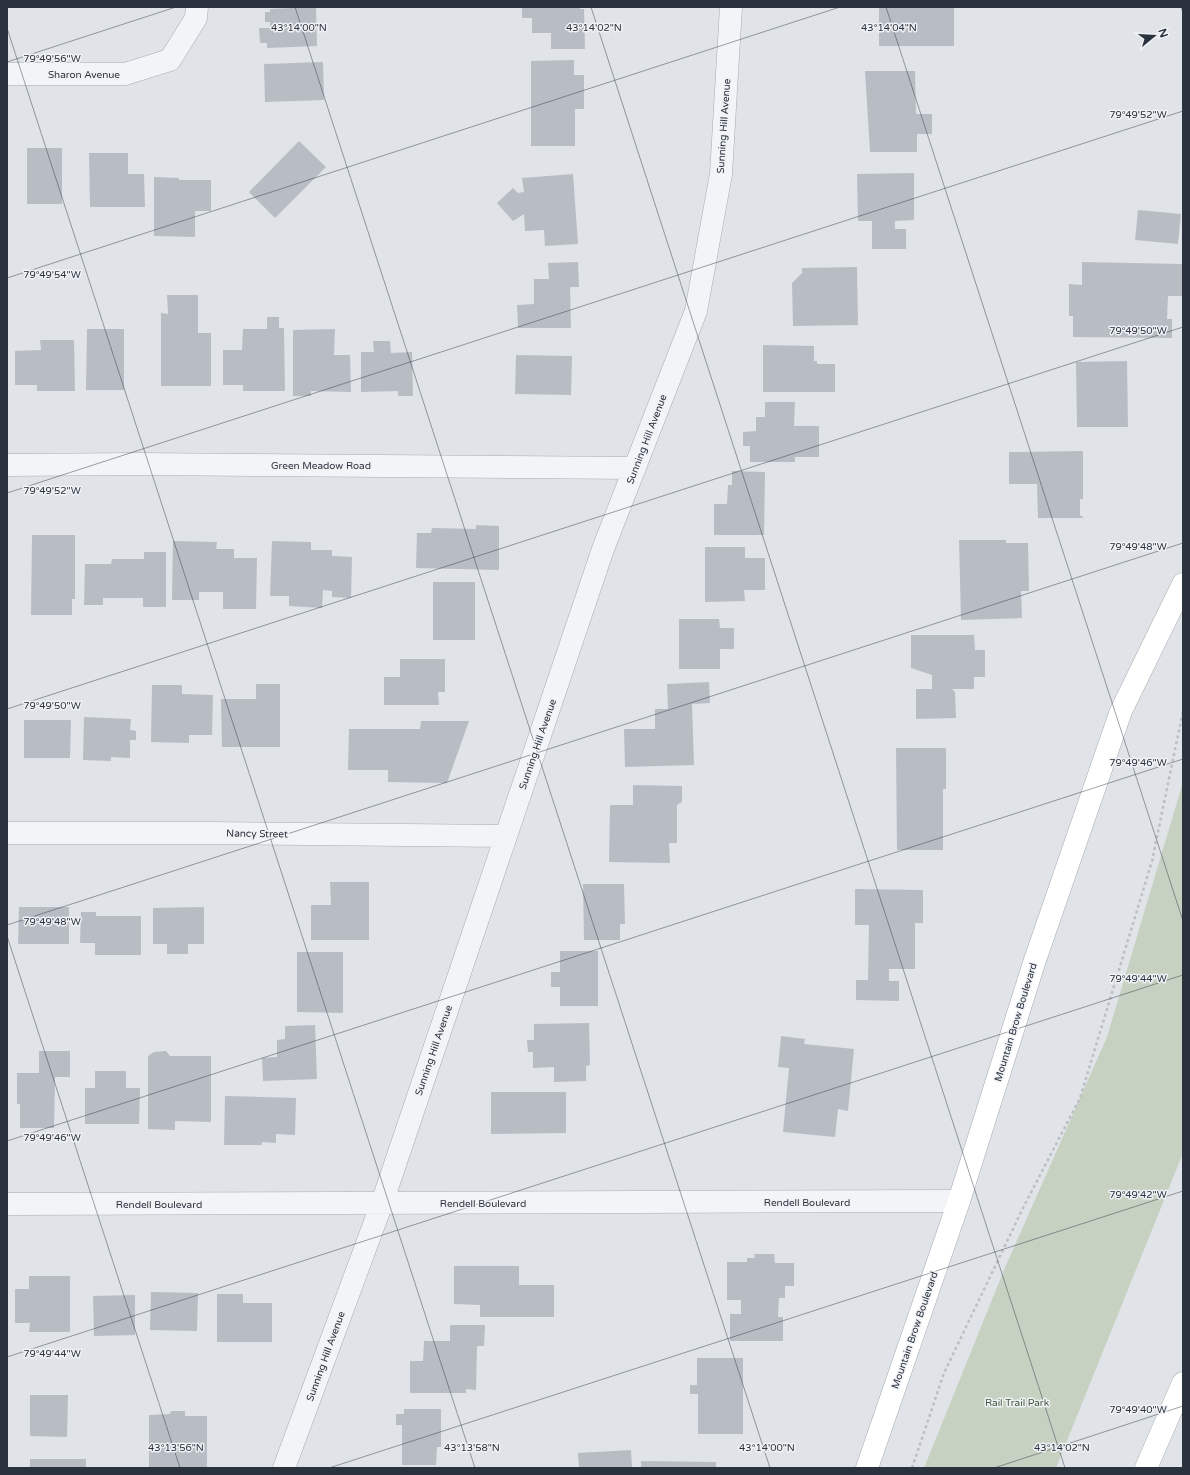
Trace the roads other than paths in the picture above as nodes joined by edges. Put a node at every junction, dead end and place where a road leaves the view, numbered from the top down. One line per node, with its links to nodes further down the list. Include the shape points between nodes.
1 (196, 7): 3 (street, Sharon Avenue, via 196,18 170,60 125,74)
2 (731, 7): 5 (street, Sunning Hill Avenue, via 721,174 696,310)
3 (7, 74)
4 (7, 465): 5 (street, Green Meadow Road)
5 (635, 468): 8 (street, Sunning Hill Avenue, via 603,549)
6 (1183, 584): 9 (main road, Mountain Brow Boulevard, via 1121,711 1034,963)
7 (7, 833): 8 (street, Nancy Street, via 210,832)
8 (506, 836): 10 (street, Sunning Hill Avenue)
9 (959, 1202): 10 (street, Rendell Boulevard); 14 (main road, Mountain Brow Boulevard)
10 (382, 1203): 11 (street, Rendell Boulevard); 13 (street, Sunning Hill Avenue)
11 (7, 1204)
12 (1183, 1383): 15 (main road)
13 (284, 1468)
14 (867, 1468)
15 (1146, 1468)

